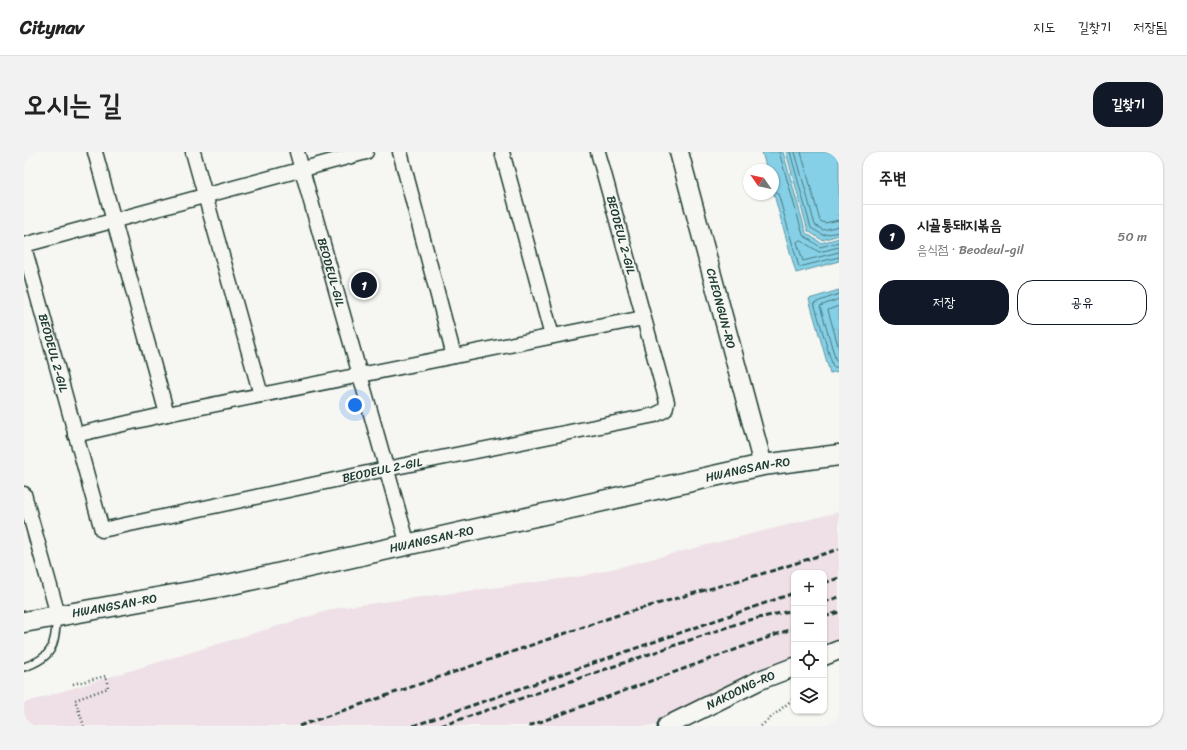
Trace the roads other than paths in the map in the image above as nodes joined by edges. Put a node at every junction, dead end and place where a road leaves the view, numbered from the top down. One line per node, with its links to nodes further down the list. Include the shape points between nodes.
1 (94, 152): 11 (street)
2 (192, 152): 10 (street)
3 (297, 152): 9 (street, BEODEUL-GIL)
4 (366, 152): 9 (street)
5 (400, 152): 15 (street)
6 (502, 152): 14 (street)
7 (598, 152): 13 (street, BEODEUL 2-GIL)
8 (679, 152): 21 (street, CHEONGUN-RO)
9 (302, 169): 10 (street); 16 (street, BEODEUL-GIL)
10 (205, 196): 11 (street); 17 (street)
11 (113, 220): 12 (street); 18 (street)
12 (24, 246): 19 (street, BEODEUL 2-GIL)
13 (643, 318): 14 (street); 22 (street, BEODEUL 2-GIL, via 667,402 665,410 655,415)
14 (552, 336): 15 (street)
15 (454, 356): 16 (street)
16 (360, 375): 17 (street); 22 (street, BEODEUL-GIL)
17 (261, 395): 18 (street)
18 (166, 414): 19 (street)
19 (75, 435): 22 (street, BEODEUL 2-GIL, via 102,530)
20 (839, 455): 21 (main road, HWANGSAN-RO)
21 (763, 465): 24 (main road, HWANGSAN-RO)
22 (386, 469): 24 (street, BEODEUL-GIL)
23 (24, 494): 25 (street)
24 (408, 545): 25 (main road, HWANGSAN-RO, via 223,586)
25 (58, 615): 26 (main road, HWANGSAN-RO); 29 (lane, via 55,643 46,656)
26 (24, 622)
27 (839, 650): 28 (street)
28 (827, 655)
29 (24, 668)
30 (791, 668): 31 (street, NAKDONG-RO, via 760,680)
31 (666, 726)

